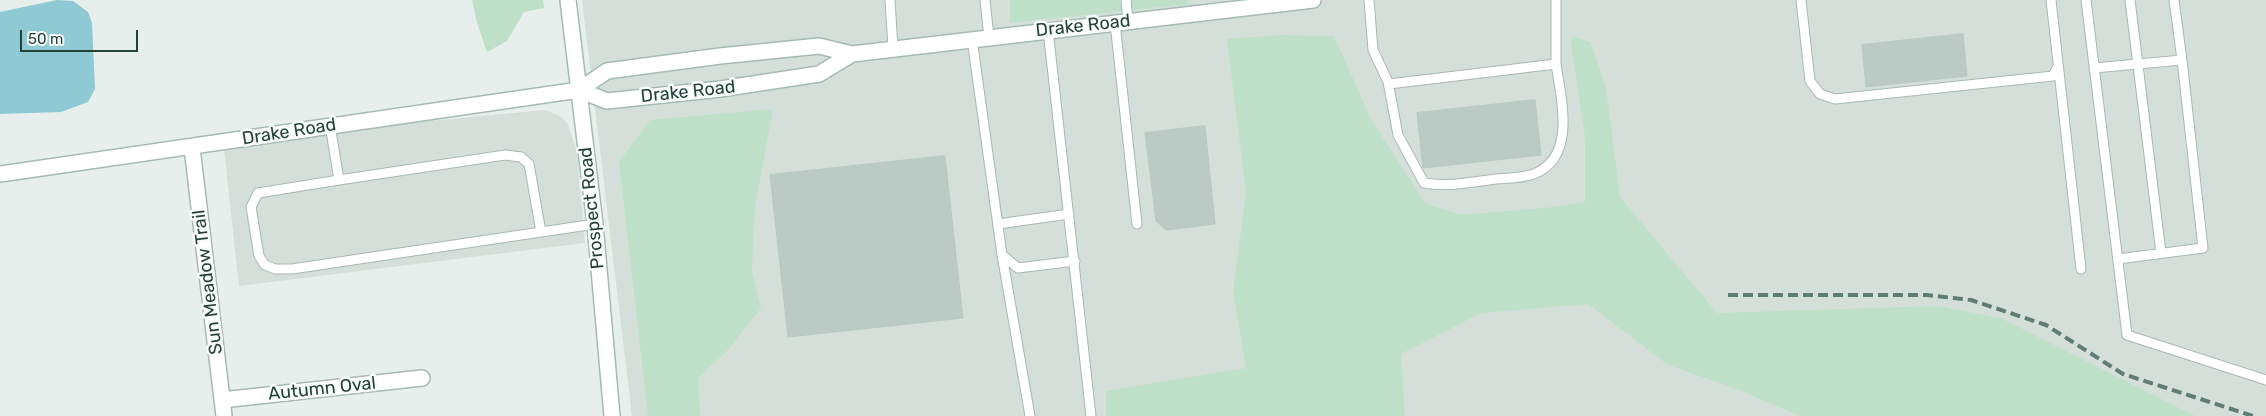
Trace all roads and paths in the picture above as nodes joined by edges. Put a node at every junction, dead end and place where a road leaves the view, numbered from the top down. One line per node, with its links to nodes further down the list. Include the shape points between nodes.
1 (568, 0): 25 (street, Prospect Road)
2 (890, 0): 17 (lane)
3 (985, 0): 15 (lane)
4 (1126, 0): 13 (lane)
5 (1313, 0): 13 (street, Drake Road)
6 (1369, 0): 24 (lane, via 1373,50)
7 (1556, 0): 20 (lane)
8 (1801, 0): 22 (lane, via 1810,82 1820,94 1835,100 2053,76)
9 (2051, 0): 22 (lane)
10 (2086, 0): 23 (lane)
11 (2130, 0): 21 (lane)
12 (2174, 0): 19 (lane)
13 (1122, 22): 14 (street, Drake Road); 33 (lane)
14 (1048, 30): 15 (street, Drake Road); 30 (lane)
15 (989, 37): 16 (street, Drake Road)
16 (972, 39): 17 (street, Drake Road); 32 (lane)
17 (893, 48): 18 (street, Drake Road)
18 (852, 54): 25 (street, Drake Road, via 819,46 626,68 607,71); 25 (street, Drake Road, via 819,74 720,89 607,101)
19 (2182, 60): 21 (lane); 35 (lane, via 2204,248)
20 (1556, 64): 24 (lane); 24 (lane, via 1564,122 1562,139 1551,164 1532,174 1442,186 1424,182 1412,164 1398,135)
21 (2138, 64): 23 (lane); 35 (lane)
22 (2058, 66): 39 (lane)
23 (2094, 68): 37 (lane)
24 (1388, 82)
25 (579, 90): 26 (street, Drake Road); 31 (street, Prospect Road)
26 (330, 125): 27 (street, Drake Road); 29 (lane)
27 (192, 148): 28 (street, Drake Road); 44 (street, Sun Meadow Trail)
28 (0, 174)
29 (339, 180): 34 (lane, via 505,155 521,156 529,164); 34 (lane, via 258,193 251,207 259,256 265,265 292,269)
30 (1070, 214): 32 (lane); 38 (lane)
31 (594, 224): 34 (lane); 46 (street, Prospect Road)
32 (998, 224): 36 (lane)
33 (1137, 224)
34 (541, 232)
35 (2161, 253): 37 (lane)
36 (1002, 255): 38 (lane, via 1018,268); 47 (lane)
37 (2118, 259): 41 (lane, via 2127,335)
38 (1075, 261): 48 (lane)
39 (2081, 269)
40 (2266, 374): 41 (lane)
41 (2255, 377): 43 (lane)
42 (422, 378): 44 (street, Autumn Oval)
43 (2266, 380)
44 (222, 400): 45 (street, Sun Meadow Trail)
45 (224, 416)
46 (612, 416)
47 (1030, 416)
48 (1091, 416)

